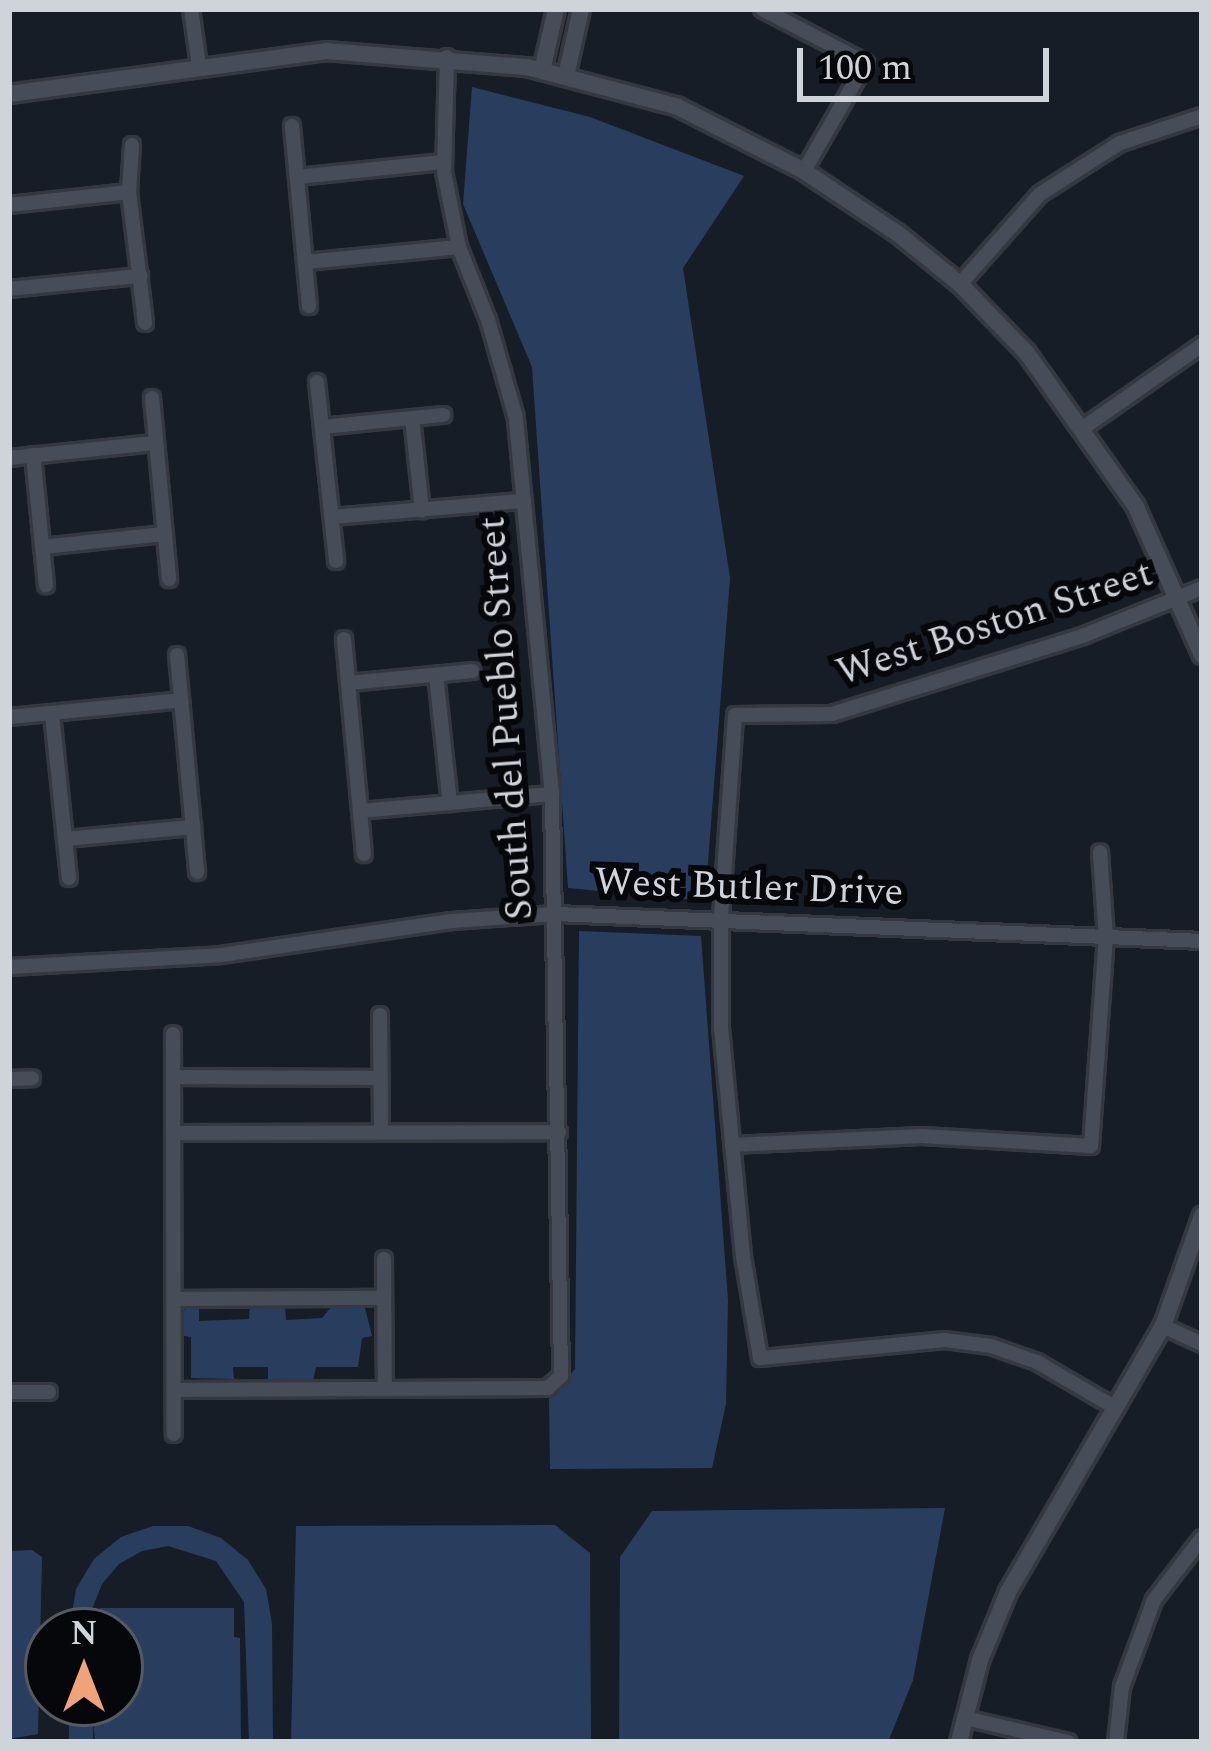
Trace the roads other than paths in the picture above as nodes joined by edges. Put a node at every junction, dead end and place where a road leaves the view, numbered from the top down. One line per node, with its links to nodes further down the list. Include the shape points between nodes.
1 (190, 9): 6 (street)
2 (556, 9): 7 (street)
3 (581, 9): 8 (street)
4 (762, 9): 14 (street, via 866,63)
5 (447, 57): 6 (street, via 326,51); 7 (street); 13 (street, South del Pueblo Street)
6 (199, 65): 9 (street)
7 (542, 71): 8 (street)
8 (566, 76): 14 (street, via 678,107)
9 (9, 94)
10 (1202, 116): 21 (street, via 1120,143 1040,194)
11 (292, 126): 15 (street)
12 (132, 145): 16 (street)
13 (443, 162): 15 (street); 18 (street, South del Pueblo Street)
14 (804, 171): 21 (street)
15 (297, 177): 19 (street)
16 (129, 192): 17 (street); 20 (street)
17 (9, 205)
18 (459, 248): 19 (street); 35 (street, South del Pueblo Street, via 508,382)
19 (305, 262): 23 (street)
20 (140, 276): 22 (street); 24 (street)
21 (960, 284): 31 (street, via 1026,352)
22 (9, 289)
23 (309, 306)
24 (145, 323)
25 (1202, 345): 31 (street)
26 (317, 382): 30 (street)
27 (152, 398): 32 (street)
28 (443, 415): 29 (street)
29 (412, 418): 30 (street); 36 (street)
30 (322, 427): 37 (street)
31 (1083, 428): 44 (street, via 1136,507)
32 (154, 443): 33 (street); 38 (street)
33 (33, 455): 34 (street); 39 (street)
34 (9, 458)
35 (524, 501): 36 (street); 54 (street, South del Pueblo Street)
36 (422, 510): 37 (street)
37 (332, 517): 40 (street)
38 (164, 534): 39 (street); 41 (street)
39 (42, 547): 42 (street)
40 (336, 561)
41 (169, 579)
42 (46, 585)
43 (1202, 588): 44 (street, West Boston Street)
44 (1180, 598): 47 (street); 64 (street, West Boston Street, via 832,714 735,715)
45 (344, 639): 50 (street)
46 (177, 655): 51 (street)
47 (1202, 655)
48 (472, 671): 49 (street)
49 (436, 675): 50 (street); 55 (street)
50 (348, 683): 56 (street)
51 (181, 700): 52 (street); 57 (street)
52 (52, 713): 53 (street); 58 (street)
53 (9, 717)
54 (552, 794): 55 (street); 63 (street, South del Pueblo Street)
55 (450, 803): 56 (street)
56 (360, 811): 60 (street)
57 (193, 826): 58 (street); 61 (street)
58 (65, 839): 62 (street)
59 (1100, 852): 65 (street)
60 (364, 854)
61 (197, 872)
62 (69, 878)
63 (556, 914): 64 (street, West Butler Drive); 67 (street, West Butler Drive, via 221,955); 75 (street, South del Pueblo Street)
64 (721, 917): 65 (street, West Butler Drive); 77 (street)
65 (1106, 938): 66 (street, West Butler Drive); 77 (street, via 1091,1146 922,1136)
66 (1202, 941)
67 (9, 967)
68 (380, 1015): 72 (street)
69 (172, 1034): 70 (street)
70 (173, 1077): 72 (street); 76 (street)
71 (32, 1078): 73 (street)
72 (380, 1078): 74 (street)
73 (9, 1079)
74 (381, 1132): 75 (street); 76 (street)
75 (559, 1132): 84 (street, South del Pueblo Street, via 556,1384)
76 (173, 1133): 80 (street)
77 (732, 1145): 88 (street, via 760,1358 945,1340 991,1346 1037,1362)
78 (1202, 1216): 82 (street)
79 (384, 1259): 81 (street)
80 (174, 1298): 81 (street); 85 (street)
81 (384, 1298): 84 (street)
82 (1163, 1326): 83 (street); 88 (street)
83 (1202, 1345)
84 (385, 1389): 85 (street)
85 (174, 1390): 89 (street)
86 (9, 1392): 87 (street)
87 (49, 1392)
88 (1116, 1408): 91 (street, via 1008,1592)
89 (174, 1434)
90 (1202, 1538): 94 (street, via 1154,1600 1123,1687)
91 (965, 1718): 92 (street); 93 (street)
92 (959, 1742)
93 (1068, 1742)
94 (1116, 1742)

